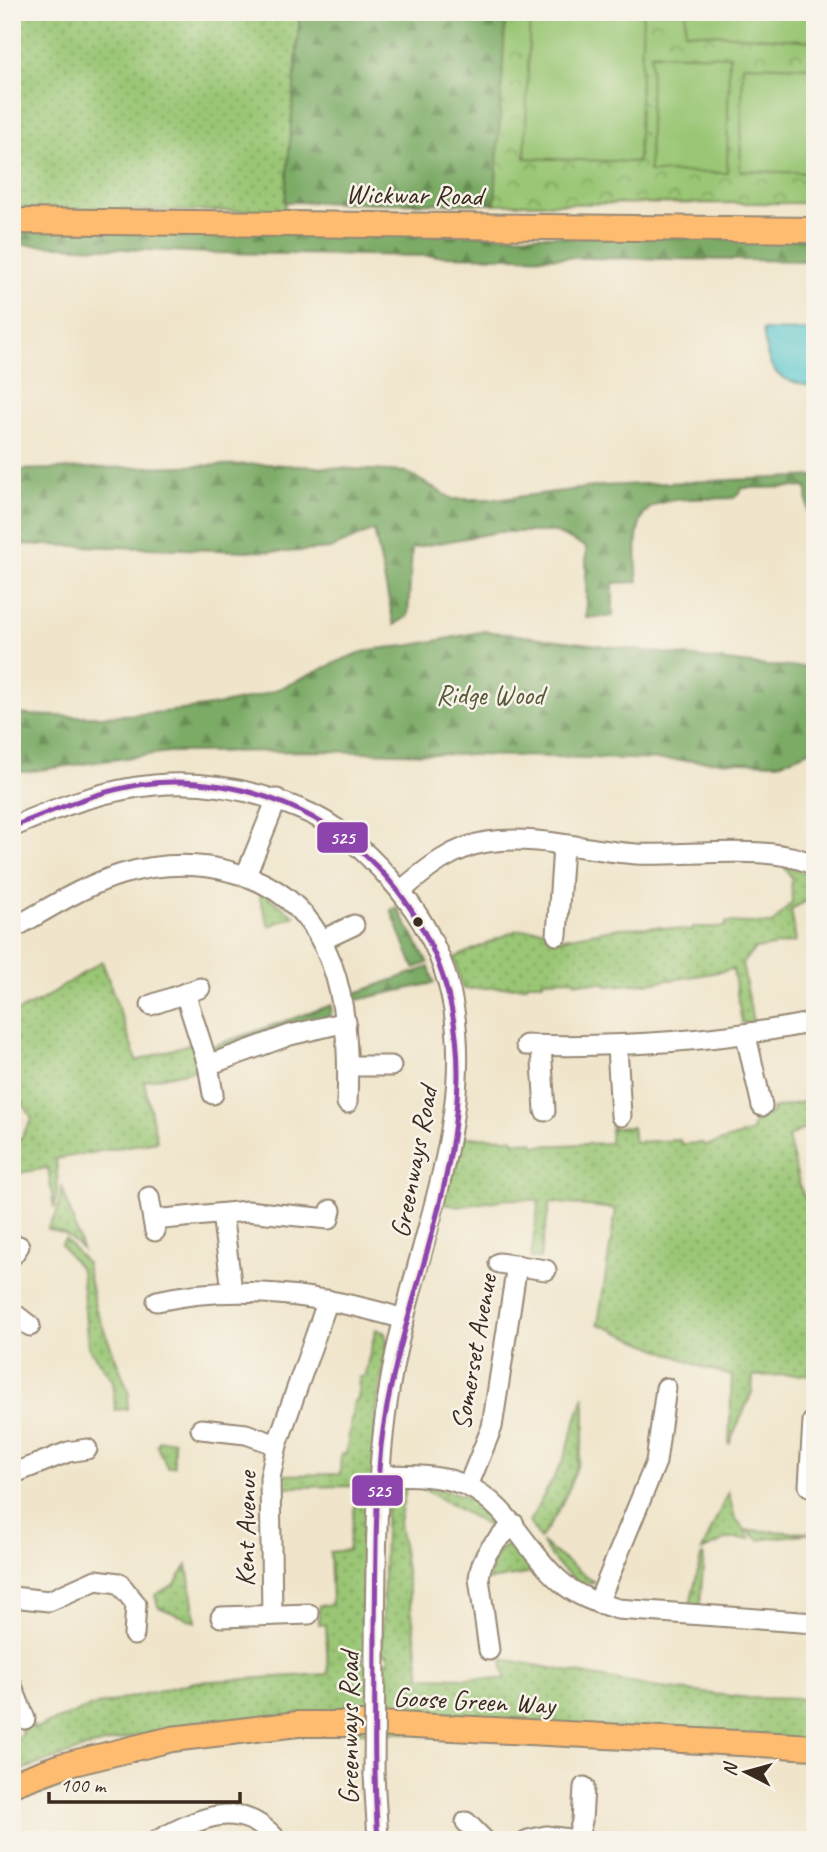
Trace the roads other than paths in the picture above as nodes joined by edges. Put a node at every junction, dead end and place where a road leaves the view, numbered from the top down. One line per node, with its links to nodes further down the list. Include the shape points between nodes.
1 (12, 221): 2 (main road, Wickwar Road)
2 (815, 230)
3 (277, 799): 4 (street, Greenways Road, via 229,786 160,783 88,797); 7 (street); 8 (street, Greenways Road, via 315,815 361,847)
4 (12, 827)
5 (563, 846): 6 (street, via 636,855 785,855); 8 (street, via 512,839 484,842 447,856); 10 (street)
6 (815, 866)
7 (246, 875): 11 (street, via 192,865 141,869 80,891); 12 (street, via 283,894)
8 (401, 891): 34 (street, Greenways Road, via 443,971 455,1024 458,1074 446,1164)
9 (354, 925): 12 (street)
10 (554, 925)
11 (12, 929)
12 (322, 940): 14 (street)
13 (151, 1005): 18 (street, via 192,990)
14 (346, 1022): 18 (street, via 290,1035); 19 (street)
15 (815, 1022): 16 (street)
16 (746, 1036): 17 (street); 23 (street)
17 (617, 1046): 24 (street, via 534,1045); 25 (street)
18 (208, 1065): 21 (street)
19 (349, 1066): 20 (street); 22 (street)
20 (391, 1066)
21 (214, 1094)
22 (347, 1103)
23 (762, 1106)
24 (545, 1111)
25 (621, 1116)
26 (149, 1197): 28 (street, via 154,1226)
27 (331, 1210): 28 (street, via 329,1219)
28 (222, 1214): 30 (street)
29 (546, 1270): 44 (street, Somerset Avenue, via 508,1264 492,1427)
30 (232, 1290): 31 (street); 32 (street)
31 (328, 1300): 34 (street); 39 (street, Kent Avenue)
32 (157, 1301)
33 (12, 1312): 35 (street)
34 (404, 1319): 43 (street, Greenways Road, via 388,1396)
35 (30, 1326)
36 (666, 1388): 48 (street, via 655,1483)
37 (813, 1421): 41 (street)
38 (201, 1429): 39 (street, Kent Avenue, via 246,1434)
39 (277, 1445): 50 (street, Kent Avenue, via 268,1500)
40 (87, 1449): 42 (street)
41 (813, 1451): 45 (street)
42 (12, 1474)
43 (380, 1475): 44 (street, via 438,1478); 63 (street, Greenways Road, bridge, via 374,1775)
44 (468, 1486): 46 (street)
45 (809, 1486)
46 (514, 1524): 48 (street, via 561,1583); 54 (street, via 488,1548 481,1566)
47 (12, 1597): 53 (street, via 49,1601 103,1580 119,1583 141,1603)
48 (598, 1603): 52 (street, via 618,1609)
49 (309, 1614): 50 (street, Kent Avenue)
50 (272, 1615): 51 (street, Kent Avenue)
51 (221, 1617)
52 (815, 1623)
53 (134, 1635)
54 (483, 1641)
55 (12, 1686): 56 (street)
56 (25, 1719)
57 (815, 1747): 58 (main road, Goose Green Way, via 298,1724 172,1739 61,1766)
58 (12, 1784)
59 (579, 1796): 66 (street)
60 (466, 1822): 64 (street)
61 (158, 1840): 62 (street, via 221,1814 256,1822)
62 (277, 1840)
63 (378, 1840)
64 (484, 1840)
65 (528, 1840): 66 (street, via 546,1836)
66 (576, 1840)

